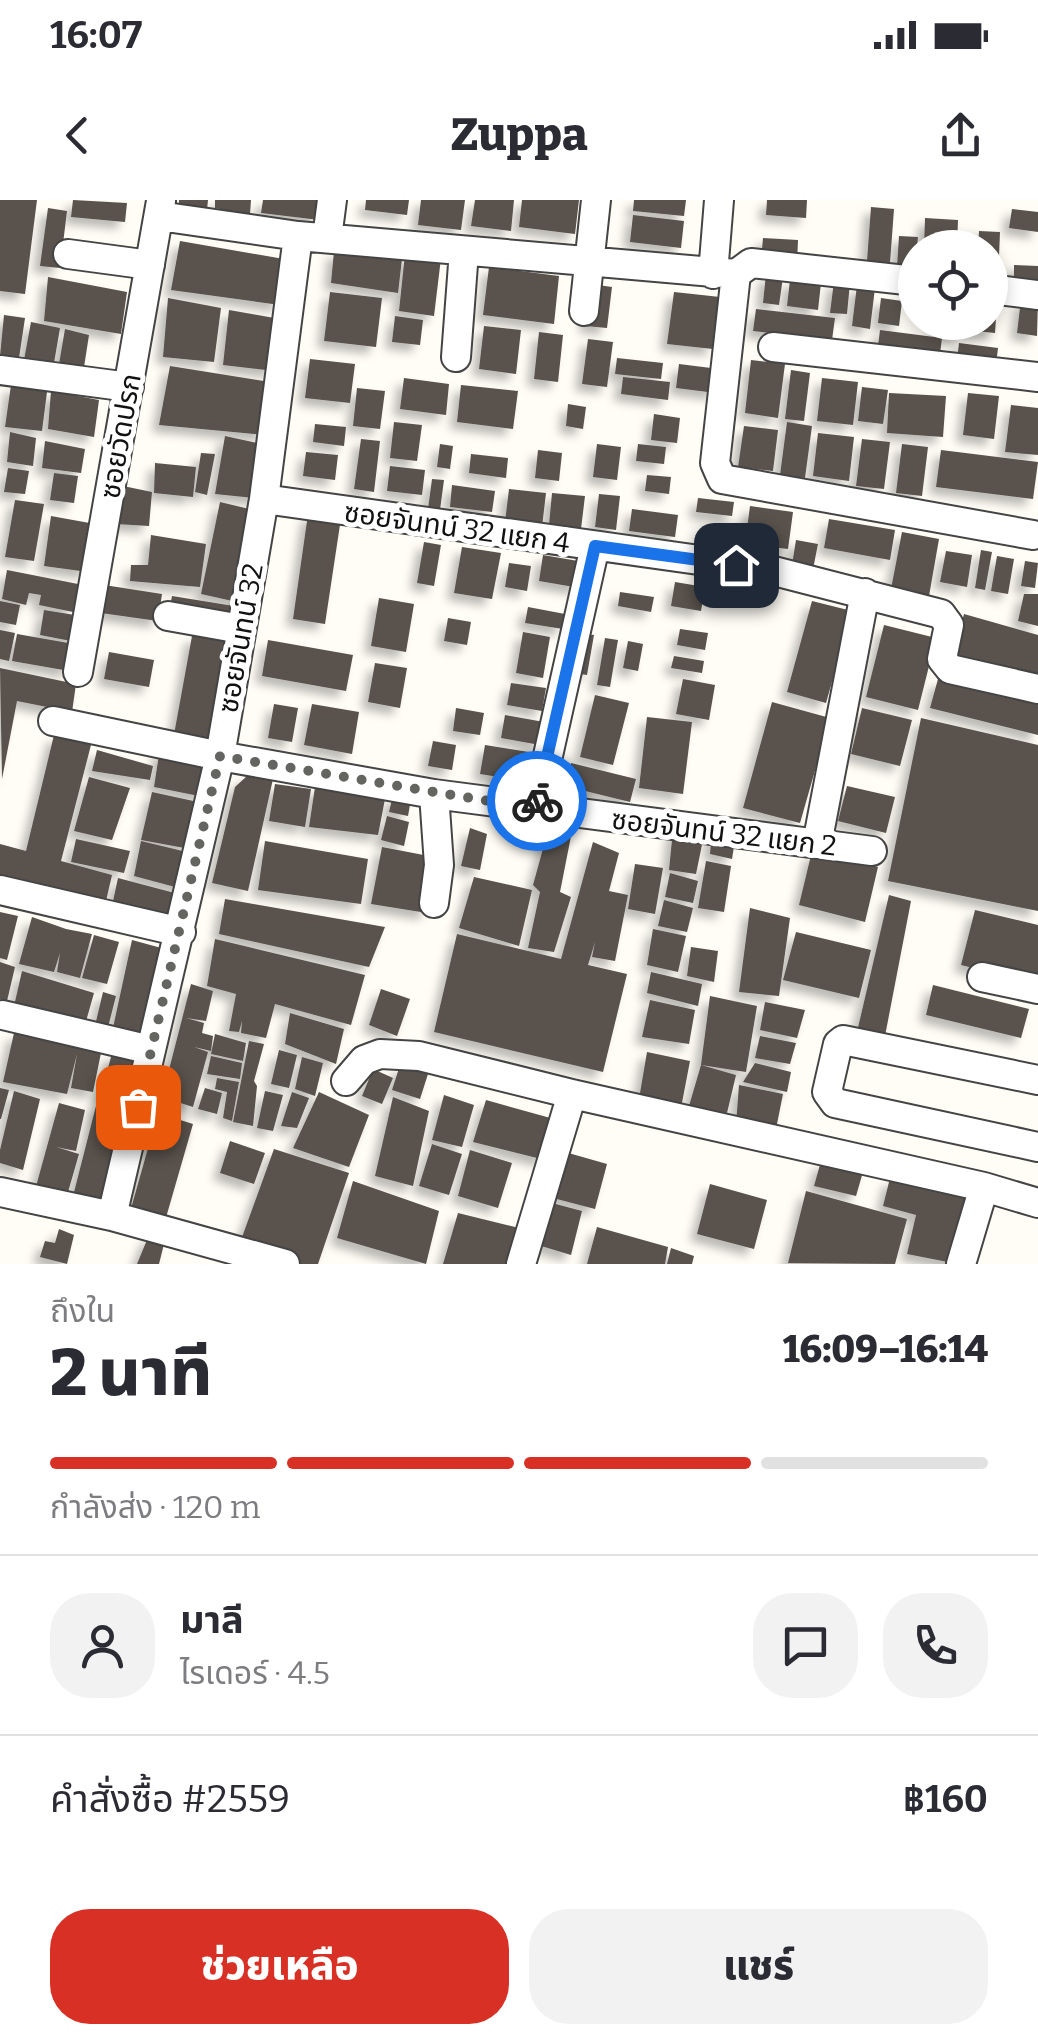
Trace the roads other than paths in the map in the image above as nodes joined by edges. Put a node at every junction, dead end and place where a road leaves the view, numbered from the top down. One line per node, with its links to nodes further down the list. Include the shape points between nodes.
1 (332, 200): 6 (street)
2 (596, 200): 9 (street)
3 (719, 200): 11 (street)
4 (160, 208): 5 (street); 10 (street, ซอยวัดปรก)
5 (298, 236): 6 (street); 21 (street, ซอยจันทน์ 32)
6 (327, 238): 7 (street)
7 (464, 250): 9 (street); 17 (street)
8 (68, 254): 10 (street)
9 (590, 264): 11 (street); 15 (street)
10 (150, 265): 20 (street, ซอยวัดปรก)
11 (724, 274): 12 (street, via 751,263); 22 (street, via 715,463 722,479)
12 (898, 279)
13 (1008, 291): 14 (street)
14 (1038, 295)
15 (584, 312)
16 (773, 348): 19 (street)
17 (456, 358)
18 (0, 370): 20 (street)
19 (1038, 377)
20 (129, 387): 27 (street, ซอยวัดปรก)
21 (264, 500): 23 (street, ซอยจันทน์ 32 แยก 4); 26 (street, ซอยจันทน์ 32)
22 (1033, 535)
23 (595, 546): 24 (street, ซอยจันทน์ 32 แยก 4, via 770,570); 32 (street)
24 (865, 592): 28 (street, ซอยจันทน์ 32 แยก 4, via 946,618 942,659 950,669); 33 (street)
25 (168, 616): 26 (street)
26 (241, 628): 30 (street, ซอยจันทน์ 32)
27 (78, 672)
28 (1038, 689)
29 (53, 721): 30 (street, ซอยจันทน์ 32 แยก 2)
30 (220, 756): 31 (street, ซอยจันทน์ 32 แยก 2); 37 (street, ซอยจันทน์ 32)
31 (434, 794): 32 (street, ซอยจันทน์ 32 แยก 2); 36 (street)
32 (536, 809): 33 (street, ซอยจันทน์ 32 แยก 2)
33 (816, 844): 34 (street, ซอยจันทน์ 32 แยก 2)
34 (872, 851)
35 (0, 890): 37 (street)
36 (434, 904)
37 (181, 932): 41 (street, ซอยจันทน์ 32)
38 (982, 977): 39 (street)
39 (1038, 989)
40 (3, 1015): 41 (street)
41 (151, 1050): 49 (street, ซอยจันทน์ 32)
42 (1038, 1080): 45 (street, via 843,1040 827,1092 834,1103)
43 (346, 1081): 44 (street, via 364,1060 396,1053)
44 (572, 1094): 46 (street); 52 (street)
45 (1038, 1146)
46 (984, 1187): 48 (street); 53 (street)
47 (0, 1192): 49 (street)
48 (1038, 1203)
49 (112, 1216): 50 (street)
50 (225, 1256): 51 (street)
51 (286, 1264)
52 (522, 1264)
53 (962, 1264)

